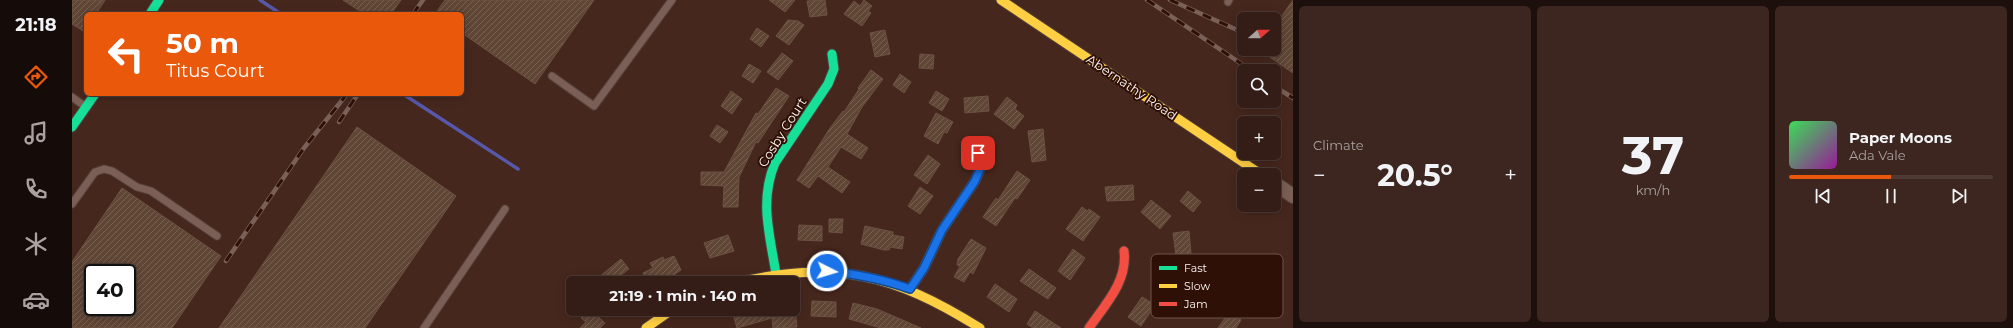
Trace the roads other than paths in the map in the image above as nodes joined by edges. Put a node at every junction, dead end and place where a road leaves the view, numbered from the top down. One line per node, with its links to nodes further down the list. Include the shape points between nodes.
1 (159, 0): 4 (street)
2 (672, 0): 6 (lane, via 594,106)
3 (1001, 0): 12 (street, Abernathy Road)
4 (151, 12)
5 (832, 54): 19 (street, Cosby Court, via 834,69 828,84 775,163 769,177 766,205)
6 (552, 76)
7 (94, 96): 9 (street)
8 (72, 97): 9 (lane)
9 (86, 107): 10 (street)
10 (72, 127)
11 (978, 153): 21 (street, via 983,162 975,181 942,230 924,268)
12 (1252, 168)
13 (1281, 188): 14 (street)
14 (1293, 196)
15 (72, 204): 17 (lane, via 95,172 104,169 112,171 137,187 151,190)
16 (505, 209): 23 (lane)
17 (217, 236)
18 (1124, 251): 26 (street, via 1127,259 1122,278)
19 (776, 274): 20 (street); 21 (street, via 814,270 853,273)
20 (758, 276)
21 (910, 289): 25 (street, via 952,310)
22 (663, 316): 24 (street)
23 (424, 328)
24 (646, 328)
25 (980, 328)
26 (1089, 328)

